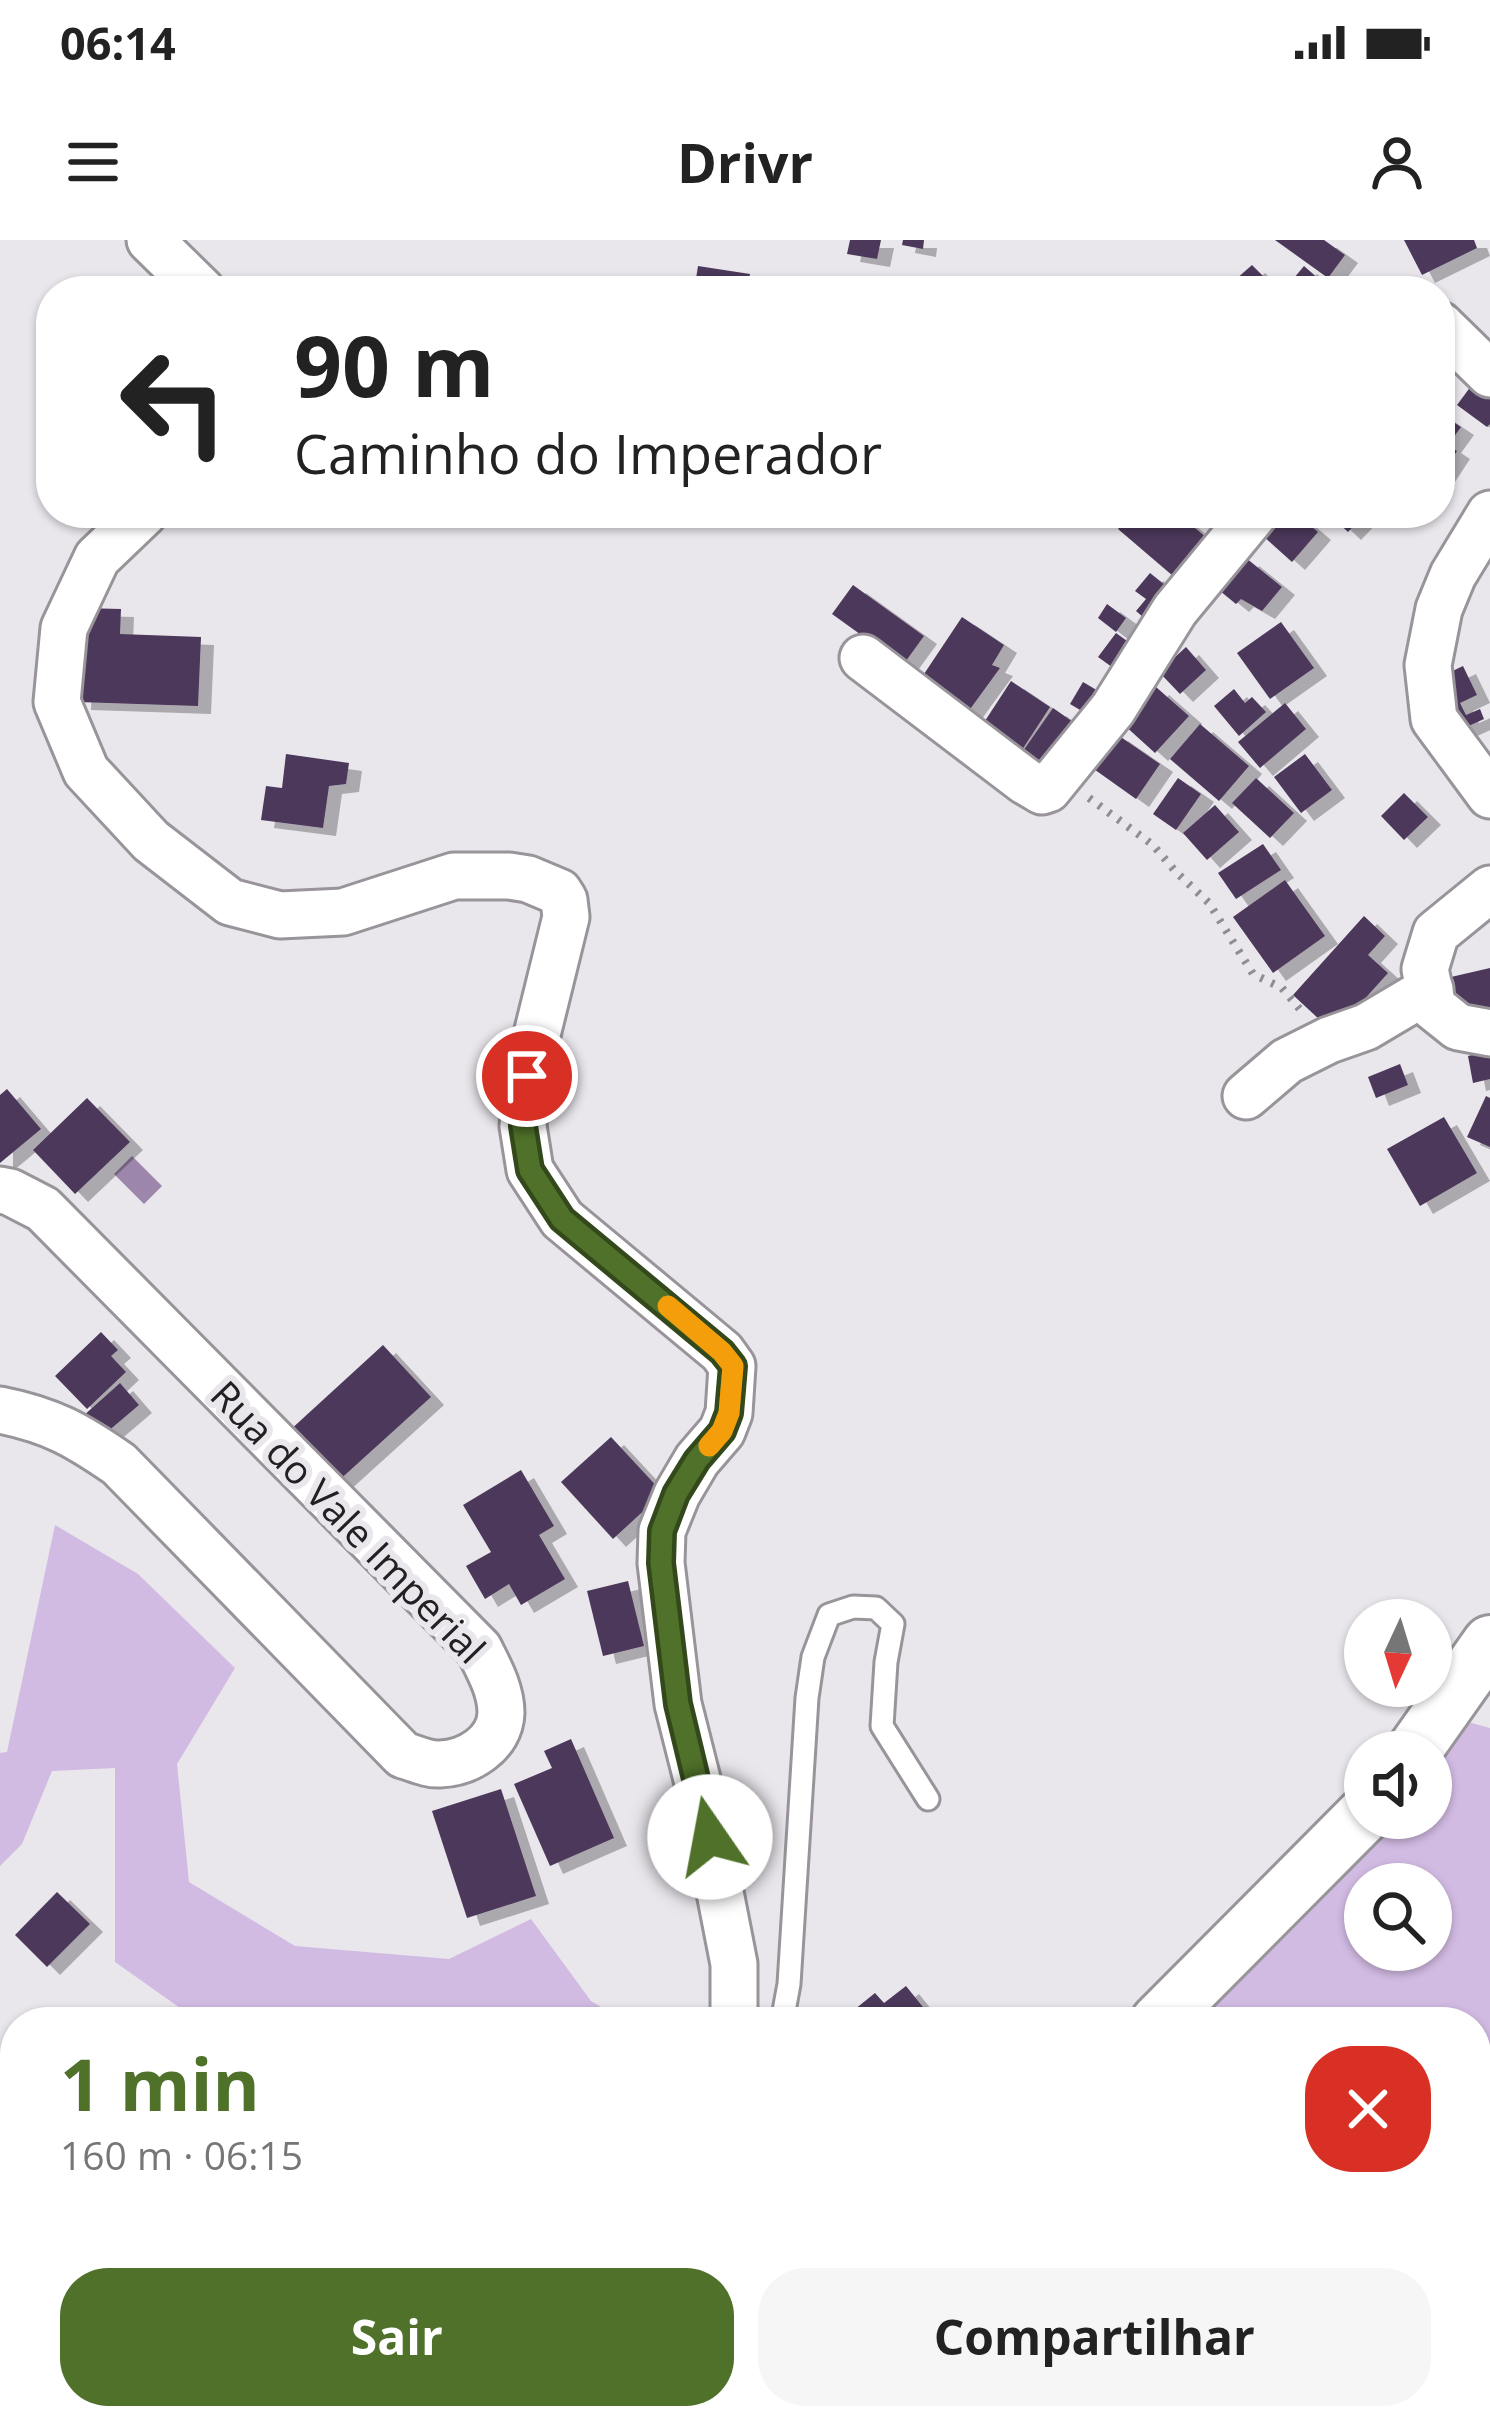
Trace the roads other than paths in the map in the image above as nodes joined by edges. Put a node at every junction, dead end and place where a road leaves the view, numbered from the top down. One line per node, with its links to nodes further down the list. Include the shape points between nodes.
1 (150, 240): 2 (street)
2 (187, 276)
3 (1455, 340): 4 (street)
4 (1490, 374)
5 (1490, 514): 9 (street, via 1439,609 1428,665 1434,719)
6 (128, 528): 20 (street, via 97,558 64,628 57,702 86,771 151,841 230,902 280,915 343,912 454,876 528,879 564,900 527,1076 530,1170 562,1219 733,1366 729,1413 676,1494 661,1563 678,1704 734,1964)
7 (1243, 528): 8 (street, via 1048,789 1025,782)
8 (863, 658)
9 (1490, 795)
10 (1490, 890): 11 (street, via 1436,933 1425,969)
11 (1430, 989): 12 (street, via 1433,1006 1458,1027); 13 (street, via 1287,1061)
12 (1490, 1033)
13 (1246, 1096)
14 (0, 1190): 15 (street, Rua do Vale Imperial, via 43,1209 479,1649 501,1716 492,1742 464,1760 436,1765 403,1755 119,1464 75,1433)
15 (0, 1410)
16 (1490, 1643): 17 (street)
17 (1428, 1731)
18 (928, 1799): 21 (lane, via 882,1726 893,1624 876,1608 829,1615 807,1698)
19 (1344, 1835): 22 (street)
20 (734, 2007)
21 (784, 2007)
22 (1173, 2007)

